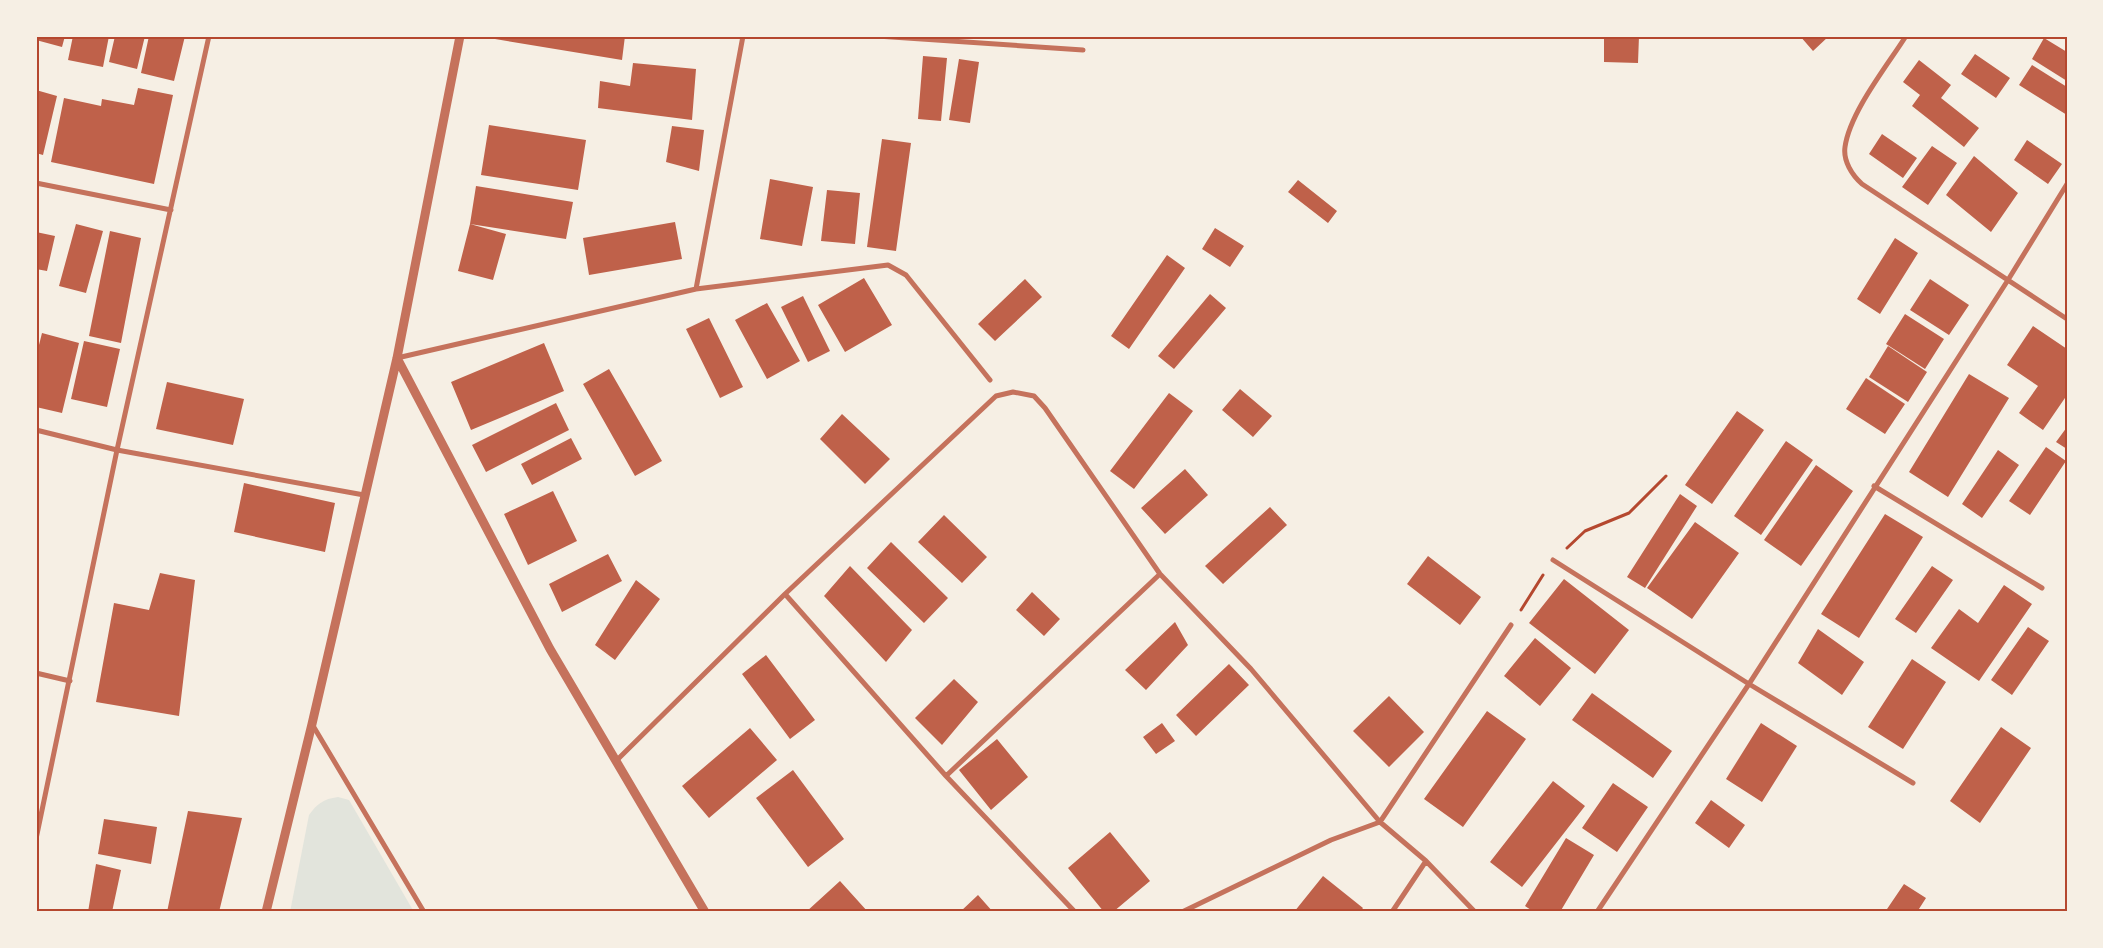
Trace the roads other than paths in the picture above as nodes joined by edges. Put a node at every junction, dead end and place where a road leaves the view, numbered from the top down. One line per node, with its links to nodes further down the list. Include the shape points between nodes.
1 (209, 36): 9 (street)
2 (460, 36): 13 (street)
3 (743, 36): 11 (street)
4 (877, 36): 6 (street)
5 (1906, 36): 10 (street, via 1855,115 1845,148 1850,173)
6 (1083, 50)
7 (36, 183): 9 (street)
8 (2067, 184): 10 (street)
9 (171, 210): 16 (street)
10 (2008, 280): 12 (street); 17 (street)
11 (696, 289): 13 (street); 14 (street, via 888,265 906,275)
12 (2067, 318)
13 (397, 358): 18 (street); 28 (street, via 550,649)
14 (990, 380)
15 (36, 430): 16 (street)
16 (117, 450): 18 (street); 25 (street)
17 (1874, 486): 21 (street); 26 (street)
18 (364, 495): 27 (street)
19 (1553, 560): 26 (street)
20 (1160, 574): 22 (street, via 1045,408 1034,396 1012,392 996,396); 29 (street); 31 (street, via 1251,669)
21 (2042, 588)
22 (785, 594): 28 (street); 29 (street)
23 (1511, 625): 31 (street)
24 (36, 673): 25 (street)
25 (70, 681): 32 (street)
26 (1750, 684): 30 (street); 41 (street)
27 (312, 724): 34 (street); 35 (street)
28 (616, 761): 36 (street)
29 (946, 776): 37 (street)
30 (1913, 783)
31 (1380, 822): 33 (street); 38 (street, via 1331,840)
32 (36, 838)
33 (1426, 861): 39 (street); 40 (street)
34 (266, 912)
35 (424, 912)
36 (705, 912)
37 (1075, 912)
38 (1182, 912)
39 (1392, 912)
40 (1475, 912)
41 (1597, 912)

